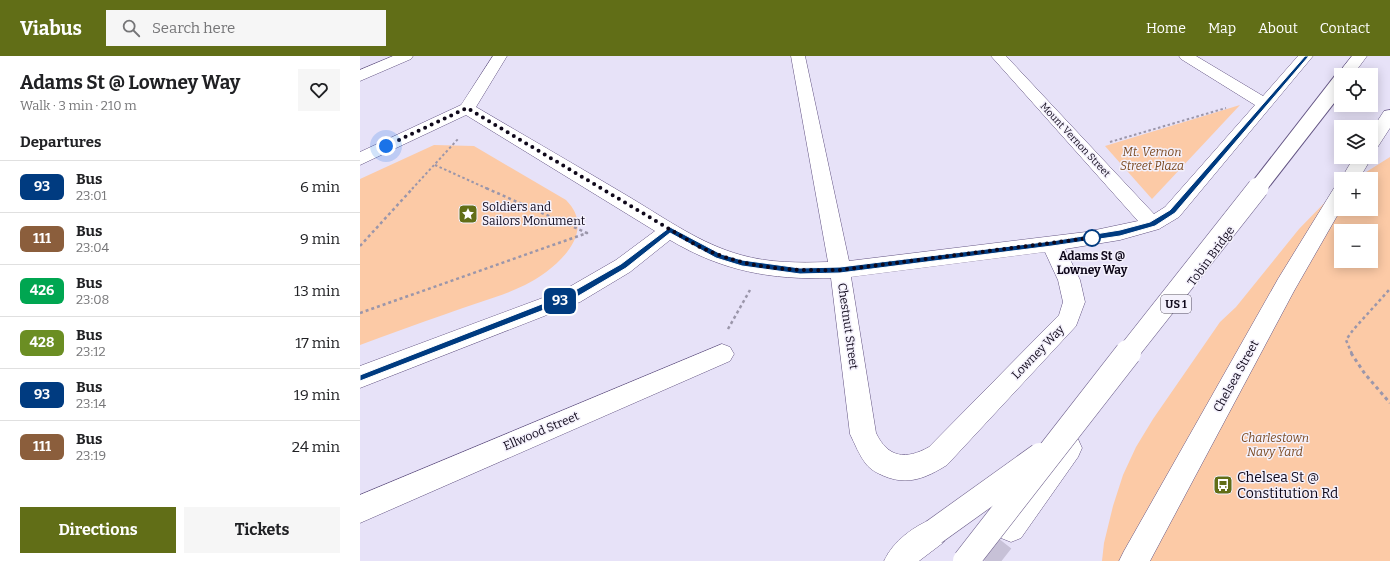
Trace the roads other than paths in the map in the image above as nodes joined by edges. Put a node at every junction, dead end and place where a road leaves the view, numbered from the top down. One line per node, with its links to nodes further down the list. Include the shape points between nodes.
1 (406, 56): 9 (main road)
2 (500, 56): 13 (main road)
3 (798, 56): 21 (main road, Chestnut Street)
4 (998, 56): 18 (main road, Mount Vernon Street)
5 (1186, 56): 12 (main road)
6 (1306, 56): 12 (main road)
7 (1359, 56): 8 (main road)
8 (1350, 68)
9 (360, 76)
10 (1334, 89): 24 (main road, Tobin Bridge / US 1, bridge)
11 (1334, 90): 27 (main road, Tobin Bridge / US 1)
12 (1264, 104): 18 (main road, via 1172,212)
13 (467, 108): 16 (main road); 19 (main road)
14 (1390, 115): 15 (main road)
15 (1378, 133)
16 (360, 159)
17 (1334, 206): 28 (main road, Chelsea Street, via 1286,285)
18 (1152, 224): 20 (main road, via 1120,233)
19 (670, 230): 21 (main road, via 718,256 742,263 800,271); 23 (main road, via 623,266 572,296)
20 (1052, 244): 21 (main road); 25 (main road, Lowney Way, via 1069,280 1074,302 1068,320 938,456 932,461 908,469)
21 (840, 270): 25 (main road, Chestnut Street, via 863,434 872,453)
22 (724, 343): 26 (main road, Ellwood Street)
23 (360, 377)
24 (1060, 441): 29 (main road, bridge, via 912,548); 30 (main road, US 1, bridge)
25 (892, 467)
26 (360, 509)
27 (1011, 528)
28 (1141, 558)
29 (899, 561)
30 (966, 561)

